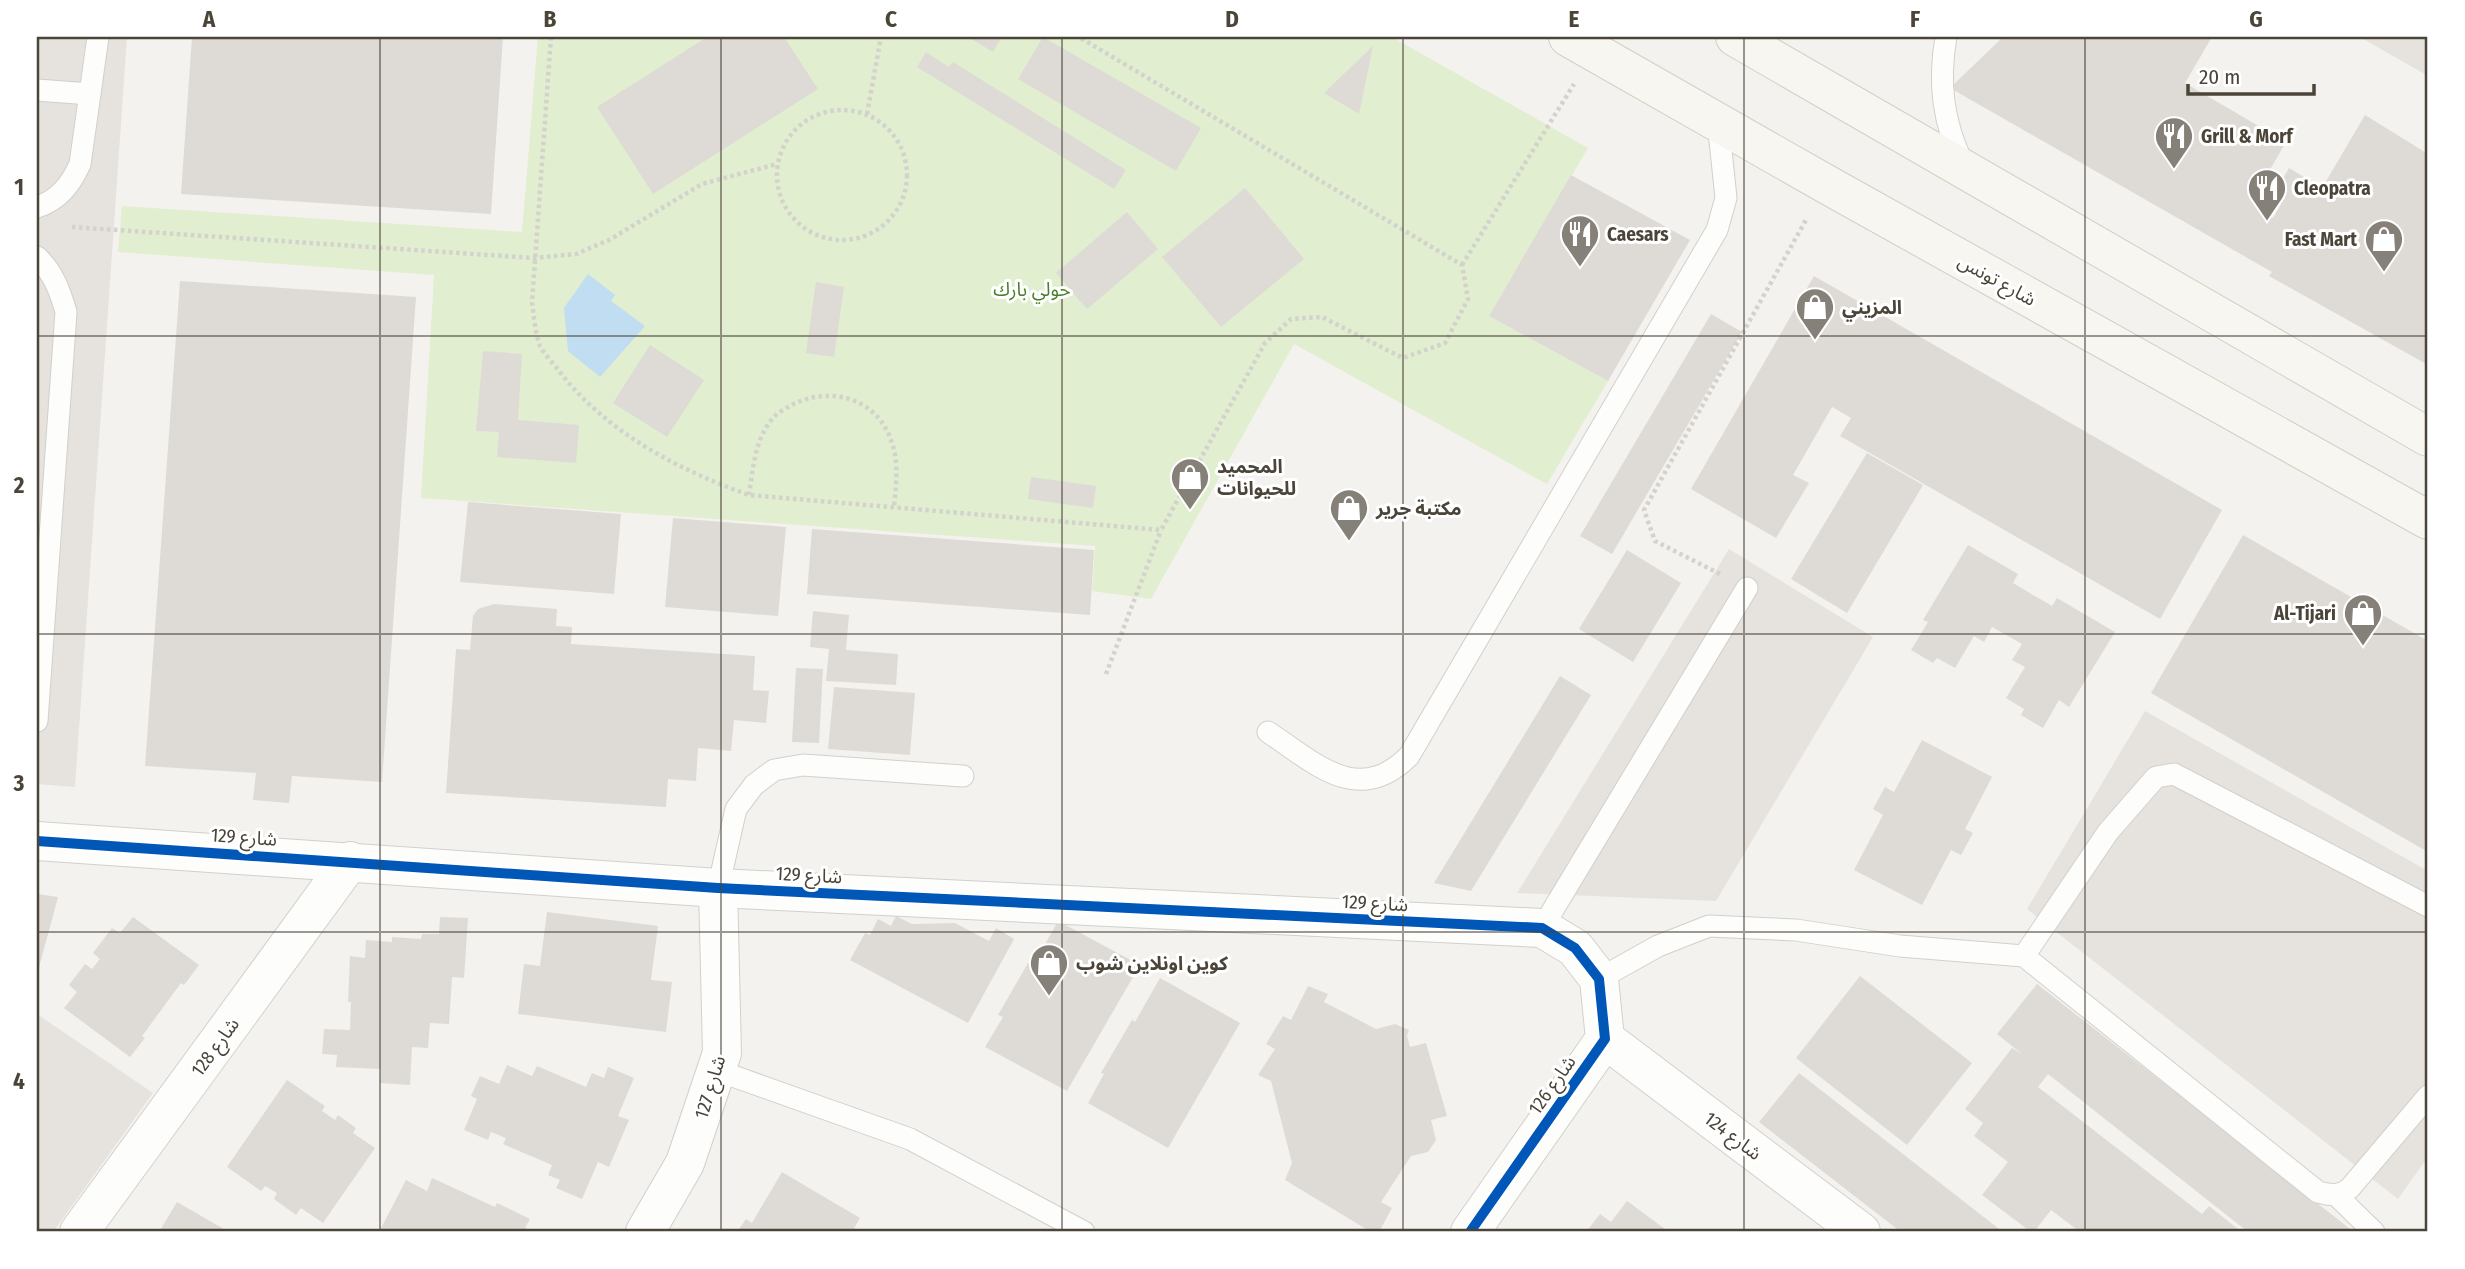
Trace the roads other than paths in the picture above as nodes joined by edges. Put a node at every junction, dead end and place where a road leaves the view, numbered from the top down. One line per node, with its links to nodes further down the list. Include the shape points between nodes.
1 (98, 37): 6 (lane)
2 (1735, 37): 8 (main road)
3 (1945, 37): 8 (lane, via 1943,106)
4 (1581, 44): 7 (main road, شارع تونس)
5 (37, 90): 6 (lane)
6 (90, 94): 9 (lane, via 80,164 73,180 62,193)
7 (1718, 122): 12 (main road, شارع تونس); 15 (lane, via 1726,198 1717,230 1409,756 1395,770 1359,781 1334,775)
8 (1965, 169): 11 (main road)
9 (37, 207)
10 (37, 257): 14 (lane, via 47,267 66,312)
11 (2428, 437)
12 (2428, 520)
13 (1747, 588): 21 (lane)
14 (37, 721)
15 (1268, 732)
16 (963, 776): 19 (lane, via 803,765 774,770 754,785 736,809)
17 (37, 841): 18 (street, شارع 129)
18 (350, 861): 19 (street, شارع 129); 28 (street, شارع 128)
19 (718, 888): 21 (street, شارع 129); 25 (street, شارع 127, via 722,1053)
20 (2428, 906): 22 (lane, via 2174,774 2156,777 2108,832)
21 (1542, 928): 23 (street, شارع 129, via 1575,948)
22 (2024, 956): 23 (lane, via 1900,946 1796,930 1709,926 1658,946); 27 (lane, via 2318,1192)
23 (1599, 979): 24 (street)
24 (1605, 1039): 31 (street, شارع 126); 32 (street, شارع 124)
25 (716, 1070): 29 (street, شارع 127, via 685,1163); 30 (lane, via 910,1139)
26 (2428, 1096): 27 (lane, via 2350,1188)
27 (2336, 1195): 33 (lane)
28 (79, 1232)
29 (645, 1232)
30 (1084, 1232)
31 (1470, 1232)
32 (1861, 1232)
33 (2374, 1232)

